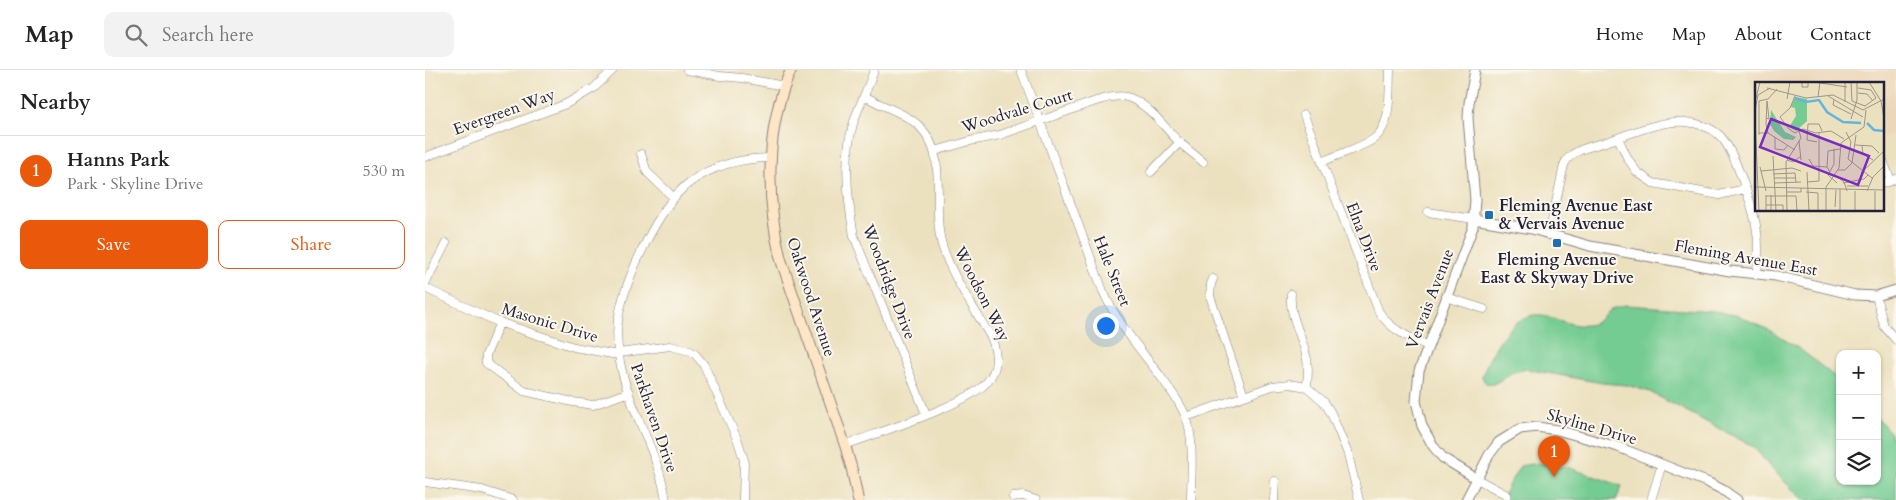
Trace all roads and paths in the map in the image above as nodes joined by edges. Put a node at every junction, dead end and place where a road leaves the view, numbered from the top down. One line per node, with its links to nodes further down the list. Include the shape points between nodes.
1 (613, 70): 16 (street, Evergreen Way, via 594,88 566,104)
2 (687, 70): 8 (street)
3 (791, 70): 8 (main road, Oakwood Avenue)
4 (874, 70): 9 (street, Woodridge Drive)
5 (1021, 70): 11 (street, Hale Street)
6 (1390, 70): 20 (street, via 1383,130 1375,138)
7 (1475, 70): 26 (street, Vervais Avenue, via 1469,103)
8 (783, 86): 17 (main road, Oakwood Avenue)
9 (865, 96): 14 (street, Woodson Way, via 921,128); 45 (street, Woodridge Drive, via 853,126 849,151 854,236)
10 (1304, 116): 20 (street, Elna Drive)
11 (1040, 121): 13 (street, Woodvale Court, via 1109,97 1123,96 1143,105); 14 (street, Woodvale Court); 46 (street, Hale Street, via 1111,310 1174,395)
12 (1618, 138): 23 (street, via 1637,172 1653,183 1719,195); 23 (street, via 1660,125 1695,123 1722,138); 27 (street, via 1586,148 1566,160)
13 (1180, 142): 19 (street, Woodvale Court); 21 (street)
14 (935, 151): 45 (street, Woodson Way, via 941,243 950,266 992,339 997,361 995,370 978,390)
15 (641, 154): 24 (street, via 647,172)
16 (425, 157)
17 (771, 158): 24 (street, Parkhaven Drive, via 755,158 721,166 688,184); 47 (main road, Oakwood Avenue, via 775,239)
18 (1883, 160): 22 (street)
19 (1203, 162)
20 (1322, 162): 40 (street, Elna Drive, via 1379,312 1396,330)
21 (1151, 172)
22 (1894, 180)
23 (1745, 189): 29 (street, via 1757,231)
24 (674, 198): 41 (street, Parkhaven Drive, via 659,218 626,292 619,313)
25 (1428, 212): 26 (street)
26 (1474, 219): 27 (street, Fleming Avenue East); 36 (street, Vervais Avenue)
27 (1549, 234): 29 (street, Fleming Avenue East, via 1590,246)
28 (446, 243): 31 (street)
29 (1757, 274): 35 (street, Fleming Avenue East, via 1855,295)
30 (1213, 279): 44 (street, via 1210,296)
31 (425, 284)
32 (425, 288): 38 (street, Masonic Drive)
33 (1896, 290): 35 (street, Fleming Avenue East)
34 (1291, 294): 42 (street, via 1290,303 1309,369)
35 (1876, 296): 39 (street, via 1884,326)
36 (1446, 297): 37 (street); 40 (street, Vervais Avenue)
37 (1484, 309)
38 (500, 322): 41 (street, Masonic Drive, via 575,347); 43 (street, via 486,355 486,363 516,386 532,393 587,404)
39 (1896, 340)
40 (1428, 346): 49 (street, Vervais Avenue, via 1417,385 1416,401 1422,426 1443,458)
41 (618, 353): 43 (street, Parkhaven Drive); 56 (street, Masonic Drive, via 670,346 695,354 738,441 744,460)
42 (1307, 387): 44 (street, via 1290,384 1272,386); 61 (street, via 1331,413 1348,454)
43 (629, 392): 55 (street, Parkhaven Drive, via 657,465)
44 (1244, 396): 46 (street)
45 (927, 414): 47 (street, Woodson Way)
46 (1186, 417): 59 (street, Hale Street, via 1192,457)
47 (845, 446): 57 (main road, Oakwood Avenue)
48 (1662, 464): 49 (street, Skyline Drive, via 1618,447 1557,430 1530,427 1499,442); 63 (street); 64 (street, Skyline Drive, via 1716,486)
49 (1477, 479): 52 (street, Vervais Avenue); 62 (street, Skyline Drive)
50 (1275, 481): 60 (street)
51 (425, 482): 54 (street, via 482,490)
52 (1507, 495)
53 (1013, 497): 58 (street)
54 (513, 500)
55 (666, 500)
56 (743, 500)
57 (858, 500)
58 (1036, 500)
59 (1191, 500)
60 (1274, 500)
61 (1359, 500)
62 (1466, 500)
63 (1651, 500)
64 (1737, 500)

